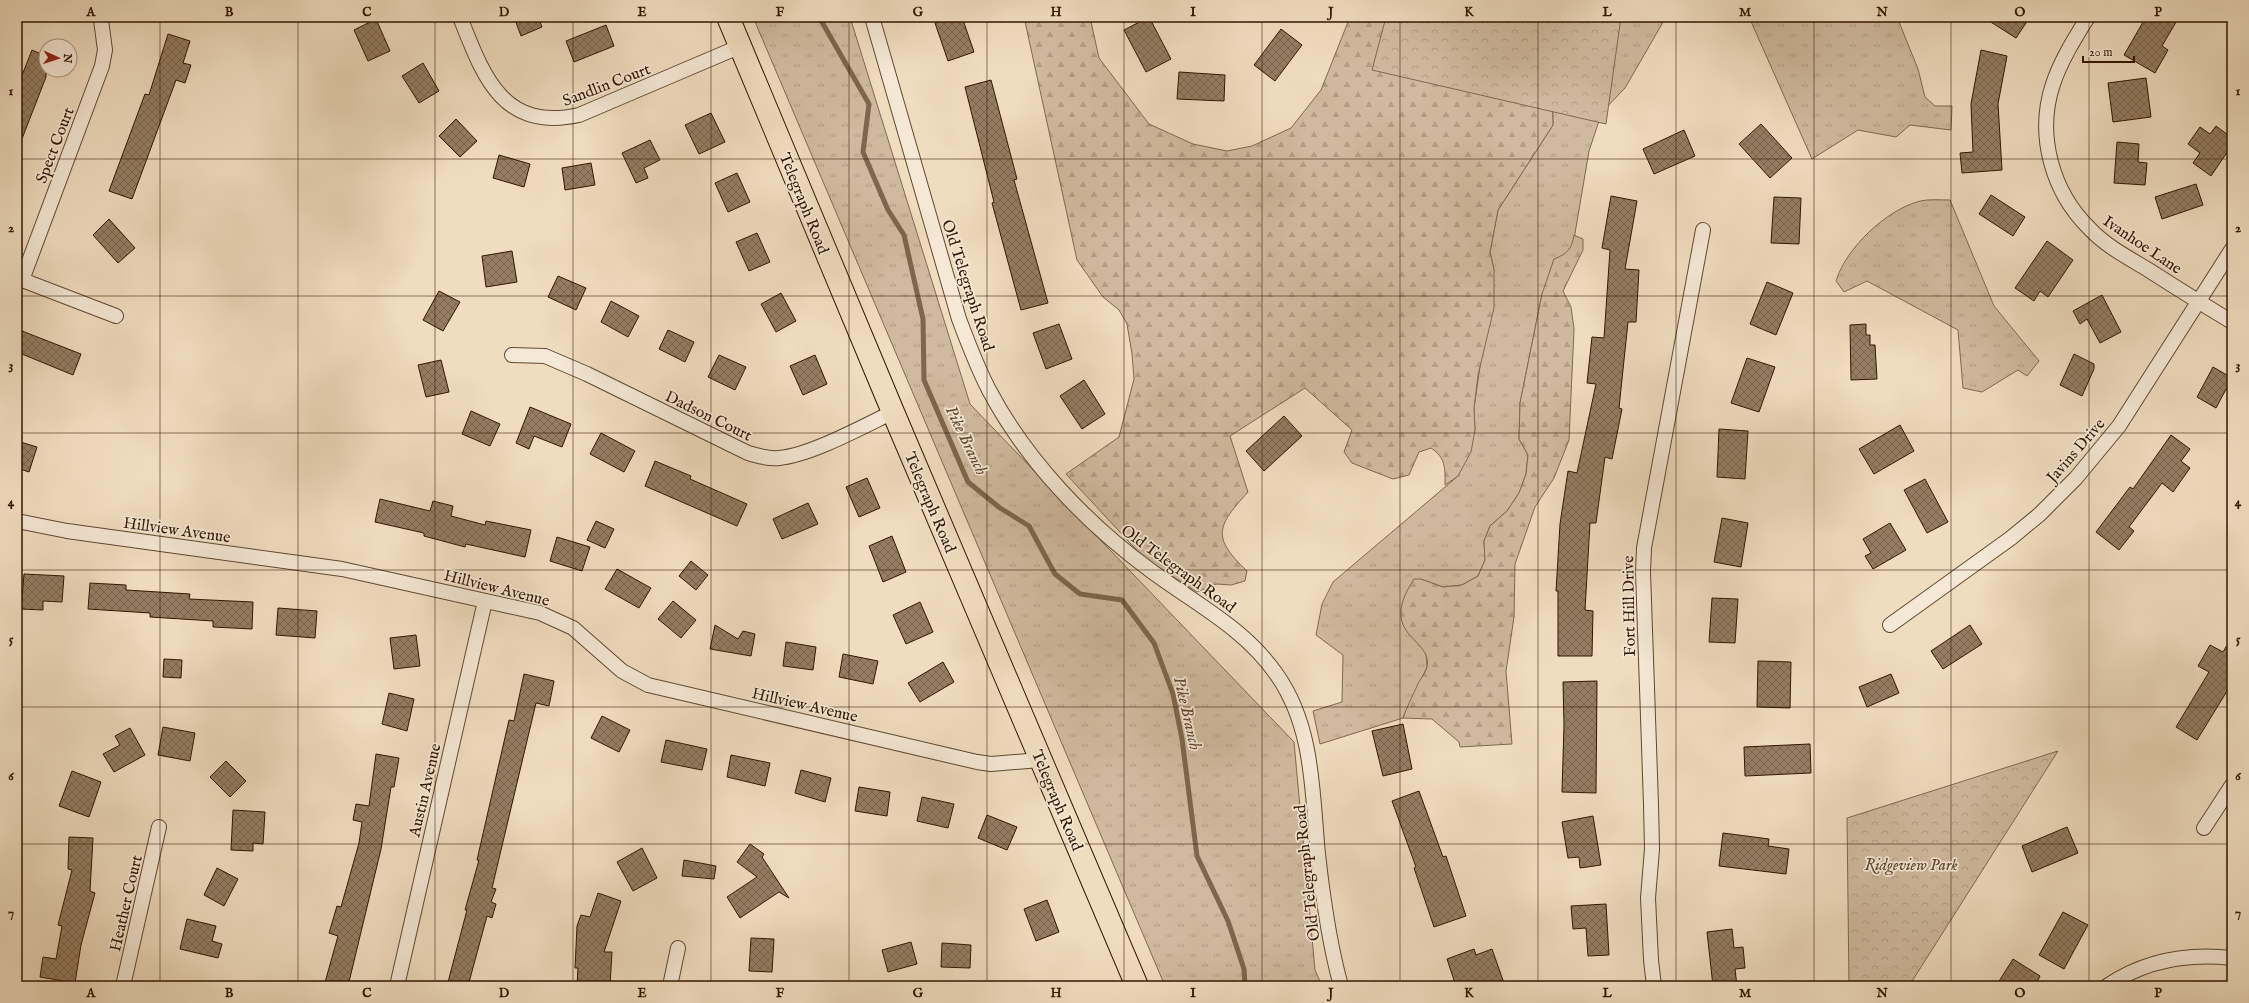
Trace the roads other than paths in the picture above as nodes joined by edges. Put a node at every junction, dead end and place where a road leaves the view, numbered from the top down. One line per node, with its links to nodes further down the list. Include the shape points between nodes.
1 (460, 17): 6 (street, Sandlin Court, via 479,65 493,88 515,108 545,119 563,119 579,115)
2 (728, 17): 6 (main road, Telegraph Road)
3 (872, 17): 28 (street, Old Telegraph Road, via 959,319 973,357 1007,419 1042,468 1107,536 1141,564 1213,613 1248,641 1277,675 1289,694 1300,719 1311,768 1327,925)
4 (2088, 17): 10 (street, Ivanhoe Lane, via 2065,56 2050,95 2046,135 2053,173 2074,212 2090,229 2114,249)
5 (101, 20): 9 (street, Spect Court, via 105,50 102,66)
6 (741, 46): 14 (main road, Telegraph Road)
7 (1702, 230): 29 (street, Fort Hill Drive, via 1644,548 1652,850 1648,898)
8 (2232, 249): 10 (street, Javins Drive)
9 (19, 279): 11 (street)
10 (2199, 302): 12 (street, Ivanhoe Lane); 17 (street, Javins Drive, via 2119,426 2076,478 2040,514 2011,538)
11 (116, 316)
12 (2232, 322)
13 (512, 355): 14 (street, Dadson Court, via 545,356 587,374 748,454 762,458 797,454)
14 (892, 412): 18 (main road, Telegraph Road)
15 (17, 521): 16 (street, Hillview Avenue, via 66,531 342,569)
16 (485, 601): 18 (street, Hillview Avenue, via 540,614 568,625 622,671 648,685 977,762 991,764); 25 (street, Austin Avenue)
17 (1890, 625)
18 (1040, 760): 27 (main road, Telegraph Road)
19 (2232, 785): 21 (street)
20 (159, 827): 24 (street, Heather Court)
21 (2204, 828)
22 (678, 948): 26 (street)
23 (2232, 958): 30 (street, via 2196,956 2162,962 2130,973)
24 (123, 986)
25 (397, 986)
26 (670, 986)
27 (1137, 986)
28 (1341, 986)
29 (1654, 986)
30 (2107, 986)

